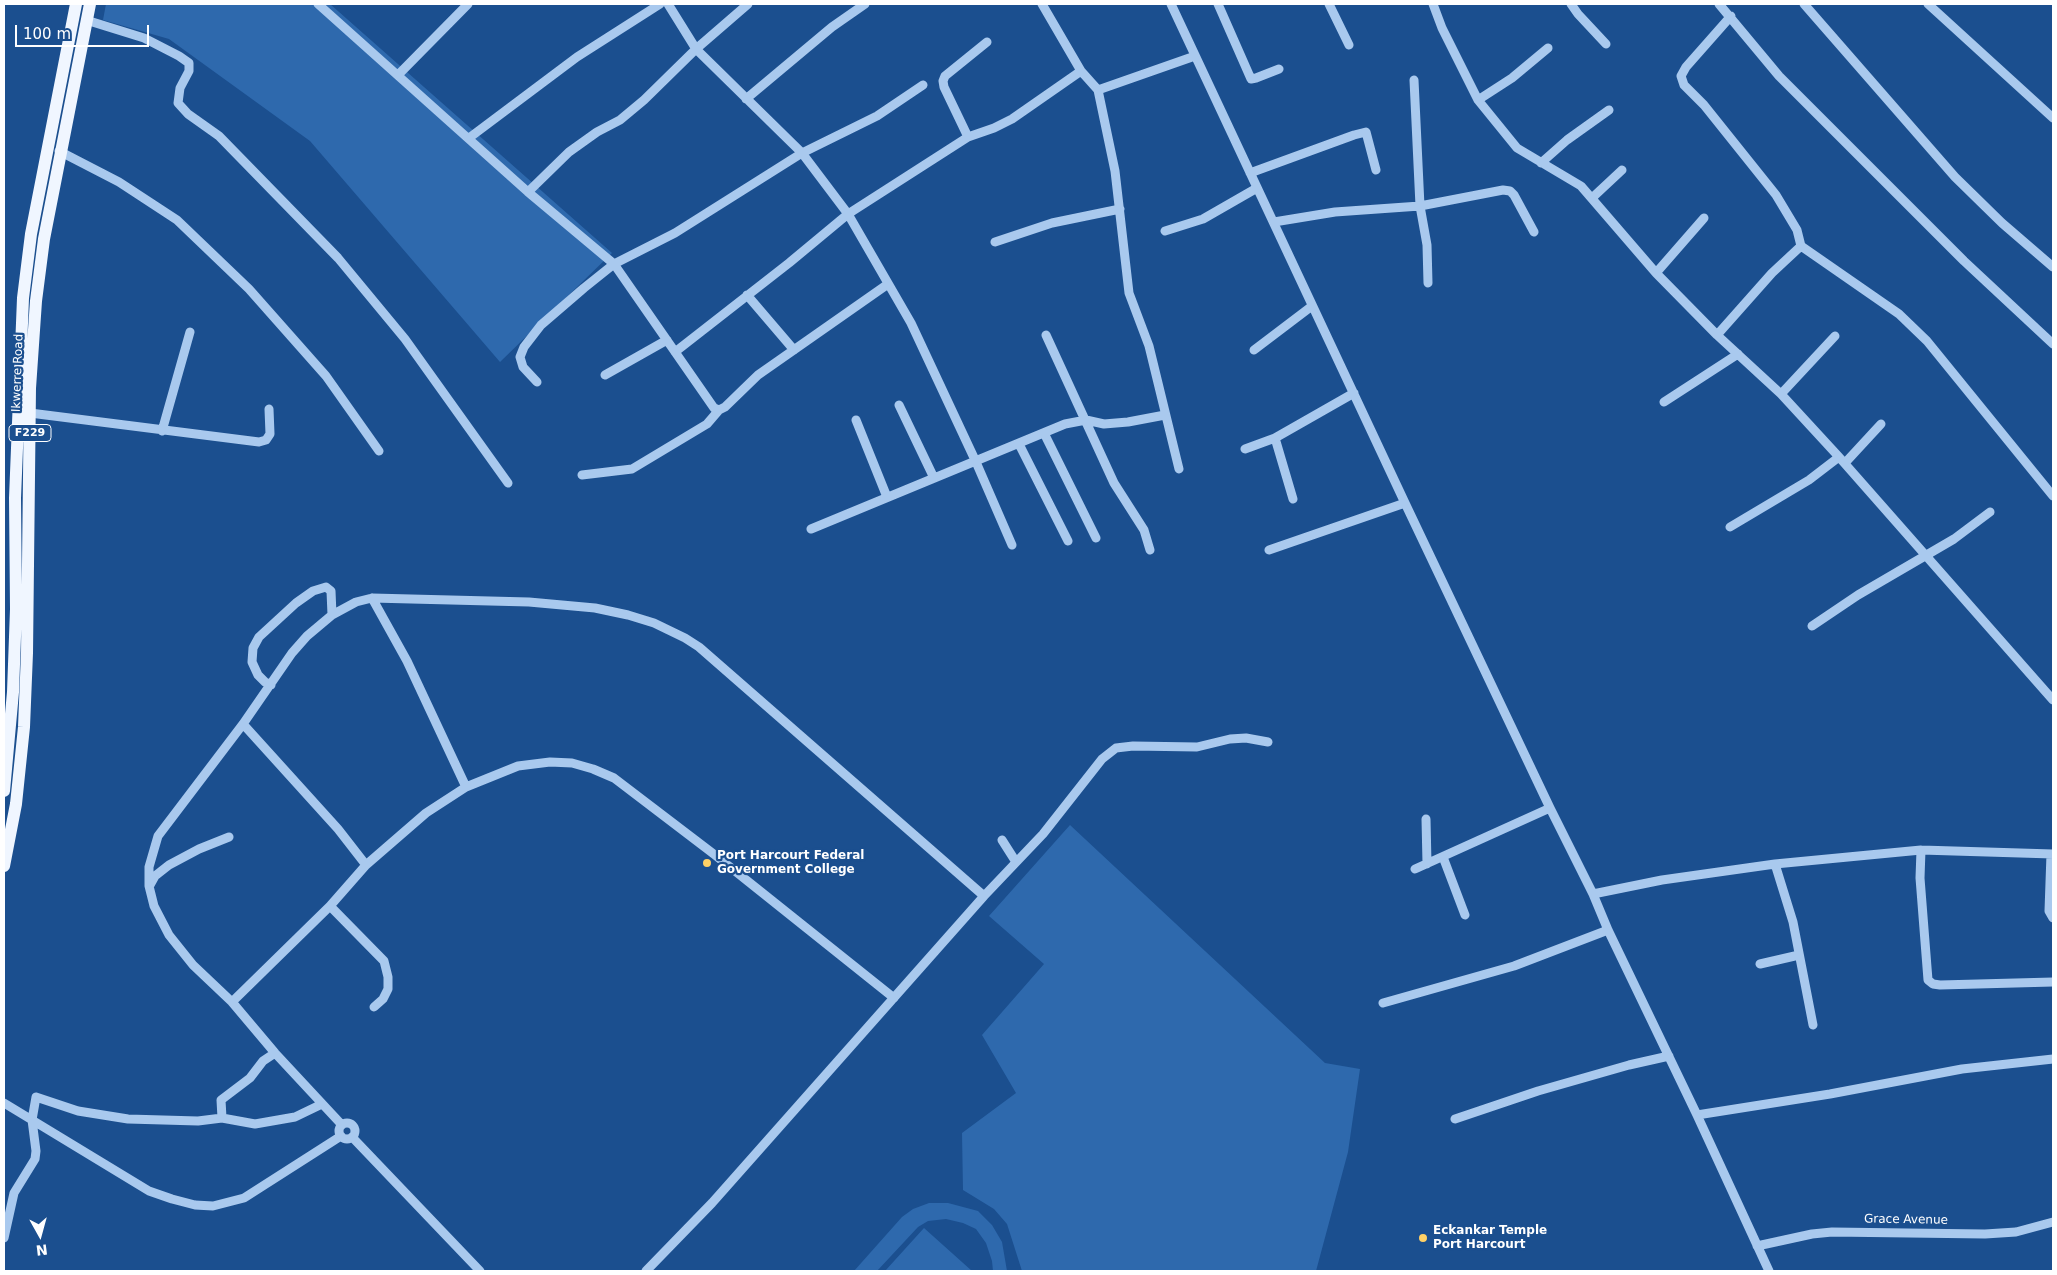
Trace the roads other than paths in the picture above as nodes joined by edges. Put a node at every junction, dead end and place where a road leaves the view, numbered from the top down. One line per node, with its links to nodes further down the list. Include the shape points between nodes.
1 (76, 4): 119 (main road, Ikwerre Road / F229, via 31,234 23,298 15,498 13,692)
2 (90, 4): 19 (main road, Ikwerre Road / F229)
3 (318, 4): 28 (street)
4 (468, 4): 28 (street)
5 (660, 4): 37 (street, via 577,56)
6 (668, 4): 24 (street)
7 (748, 4): 24 (street)
8 (865, 4): 32 (street, via 832,26)
9 (1042, 4): 27 (street)
10 (1171, 4): 25 (street)
11 (1218, 4): 26 (street, via 1251,78)
12 (1329, 4): 22 (street)
13 (1433, 4): 33 (street)
14 (1571, 4): 21 (street)
15 (1719, 4): 18 (street)
16 (1804, 4): 57 (street, via 1955,177)
17 (1928, 4): 35 (street)
18 (1731, 16): 55 (street, via 1681,76 1684,85 1704,105 1776,195 1797,230); 68 (street, via 1779,76)
19 (86, 20): 38 (main road, Ikwerre Road / F229); 97 (street, via 144,38 189,63 178,103 219,136 344,266 405,339)
20 (987, 42): 36 (street, via 943,81)
21 (1606, 44)
22 (1349, 45)
23 (1548, 48): 33 (street, via 1512,78)
24 (696, 49): 32 (street); 45 (street, via 644,100 620,120 569,152)
25 (1194, 56): 31 (street); 43 (street)
26 (1279, 69)
27 (1081, 71): 31 (street); 36 (street, via 1012,119)
28 (398, 75): 37 (street)
29 (1414, 80): 47 (street)
30 (923, 85): 39 (street, via 877,116)
31 (1098, 90): 48 (street)
32 (746, 99): 39 (street)
33 (1478, 100): 40 (street, via 1517,148)
34 (1609, 110): 40 (street)
35 (2053, 118)
36 (968, 137): 49 (street)
37 (469, 138): 45 (street)
38 (60, 152): 81 (main road, Ikwerre Road / F229, via 38,277 32,334); 91 (street, via 119,182 177,220 249,289 326,376)
39 (802, 153): 49 (street); 56 (street, via 675,233)
40 (1541, 163): 46 (street, via 1581,186)
41 (1376, 170): 43 (street, via 1366,132)
42 (1622, 170): 46 (street)
43 (1250, 173): 44 (street)
44 (1257, 188): 51 (street); 52 (street, via 1203,219)
45 (528, 192): 56 (street)
46 (1592, 198): 58 (street)
47 (1420, 206): 51 (street, via 1335,212); 53 (street, via 1510,191); 59 (street, via 1427,245)
48 (1120, 209): 54 (street, via 1052,223); 82 (street, via 1129,292 1149,346)
49 (848, 214): 60 (street); 61 (street)
50 (1704, 218): 58 (street)
51 (1274, 222): 62 (street)
52 (1165, 231)
53 (1534, 232)
54 (995, 242)
55 (1801, 246): 65 (street); 98 (street, via 1899,314 1927,341)
56 (614, 264): 67 (street); 74 (street, via 541,325 524,347 520,357)
57 (2053, 267)
58 (1656, 273): 65 (street)
59 (1428, 283)
60 (888, 284): 69 (street); 93 (street, via 911,323)
61 (747, 295): 69 (street); 71 (street)
62 (1312, 306): 70 (street); 75 (street)
63 (190, 332): 86 (street)
64 (1046, 335): 84 (street)
65 (1716, 335): 72 (street)
66 (1835, 336): 76 (street)
67 (667, 340): 71 (street); 73 (street)
68 (2053, 344)
69 (794, 350): 80 (street, via 758,375)
70 (1254, 350)
71 (675, 352): 80 (street, via 714,408)
72 (1738, 354): 76 (street); 77 (street)
73 (605, 375)
74 (537, 382)
75 (1354, 392): 88 (street); 101 (street)
76 (1781, 394): 92 (street)
77 (1664, 402)
78 (899, 405): 96 (street)
79 (269, 409): 86 (street, via 270,434 259,442)
80 (719, 410): 95 (street, via 707,424 632,469)
81 (30, 413): 86 (street); 131 (main road, Ikwerre Road / F229, via 24,728 16,804)
82 (1165, 415): 84 (street, via 1104,424); 94 (street)
83 (856, 420): 99 (street)
84 (1086, 420): 87 (street); 108 (street, via 1114,483 1144,530)
85 (1882, 424): 92 (street)
86 (162, 431)
87 (1044, 433): 89 (street); 105 (street)
88 (1275, 438): 90 (street); 100 (street)
89 (1020, 444): 93 (street); 106 (street)
90 (1245, 449)
91 (379, 451)
92 (1842, 460): 103 (street); 110 (street)
93 (976, 462): 96 (street); 107 (street)
94 (1179, 469)
95 (582, 476)
96 (934, 478): 99 (street)
97 (508, 482)
98 (2053, 496)
99 (887, 497): 104 (street)
100 (1293, 500)
101 (1405, 503): 109 (street); 120 (street)
102 (1990, 512): 110 (street)
103 (1730, 527)
104 (811, 529)
105 (1096, 538)
106 (1068, 541)
107 (1012, 546)
108 (1150, 550)
109 (1269, 550)
110 (1925, 556): 113 (street); 115 (street)
111 (372, 598): 112 (street, via 356,602); 118 (street, via 407,661); 135 (street, via 530,602 595,608 654,623 685,638)
112 (332, 615): 114 (street, via 307,636); 114 (street, via 331,591 326,587 313,591 296,603 259,637 253,648 252,662 258,675)
113 (1812, 626)
114 (271, 684): 116 (street)
115 (2053, 700)
116 (243, 724): 130 (street, via 332,822); 133 (street, via 158,836 149,867)
117 (1268, 742): 127 (street, via 1246,738 1196,747 1116,748 1102,759 1043,834)
118 (466, 788): 130 (street, via 426,813); 143 (street, via 518,766 550,762 572,763 614,778)
119 (4, 791)
120 (1550, 808): 126 (street); 134 (street)
121 (1426, 819): 128 (street)
122 (229, 837): 133 (street, via 169,865 155,876)
123 (1002, 840): 127 (street)
124 (1921, 850): 125 (street); 129 (street); 142 (street, via 1920,878 1928,980 1940,985)
125 (2052, 854): 138 (street, via 2049,912)
126 (1443, 857): 128 (street); 137 (street)
127 (1016, 862): 135 (street)
128 (1428, 864): 132 (street)
129 (1776, 864): 134 (street, via 1662,880); 140 (street)
130 (366, 865): 136 (street)
131 (4, 866)
132 (1415, 869)
133 (150, 886): 144 (street, via 154,906 169,935 193,965)
134 (1593, 894): 139 (street)
135 (984, 896): 143 (street)
136 (330, 906): 144 (street); 146 (street, via 384,961 388,989)
137 (1465, 915)
138 (2053, 918)
139 (1608, 930): 145 (street, via 1514,966); 149 (street)
140 (1799, 955): 141 (street); 147 (street)
141 (1760, 964)
142 (2053, 982)
143 (894, 998): 164 (street, via 712,1203)
144 (232, 1002): 148 (street)
145 (1383, 1003)
146 (374, 1007)
147 (1813, 1025)
148 (274, 1053): 152 (street); 154 (street, via 250,1078 221,1100)
149 (1669, 1056): 153 (street); 155 (street, via 1538,1091)
150 (2053, 1059): 153 (street, via 1962,1069)
151 (4, 1103): 156 (street)
152 (322, 1104): 154 (street, via 295,1117 255,1124); 157 (street)
153 (1697, 1115): 162 (street)
154 (222, 1118): 156 (street, via 128,1119 78,1110 36,1097)
155 (1455, 1119)
156 (32, 1120): 158 (street, via 150,1191 179,1201 213,1206 251,1194); 161 (street, via 35,1159 14,1193)
157 (342, 1125): 158 (street); 159 (street, via 353,1126 355,1132)
158 (341, 1136): 159 (street)
159 (352, 1137): 163 (street)
160 (2053, 1222): 162 (street, Grace Avenue, via 2016,1232 1985,1234 1832,1232)
161 (4, 1238)
162 (1757, 1246): 165 (street)
163 (480, 1271)
164 (646, 1271)
165 (1769, 1271)

